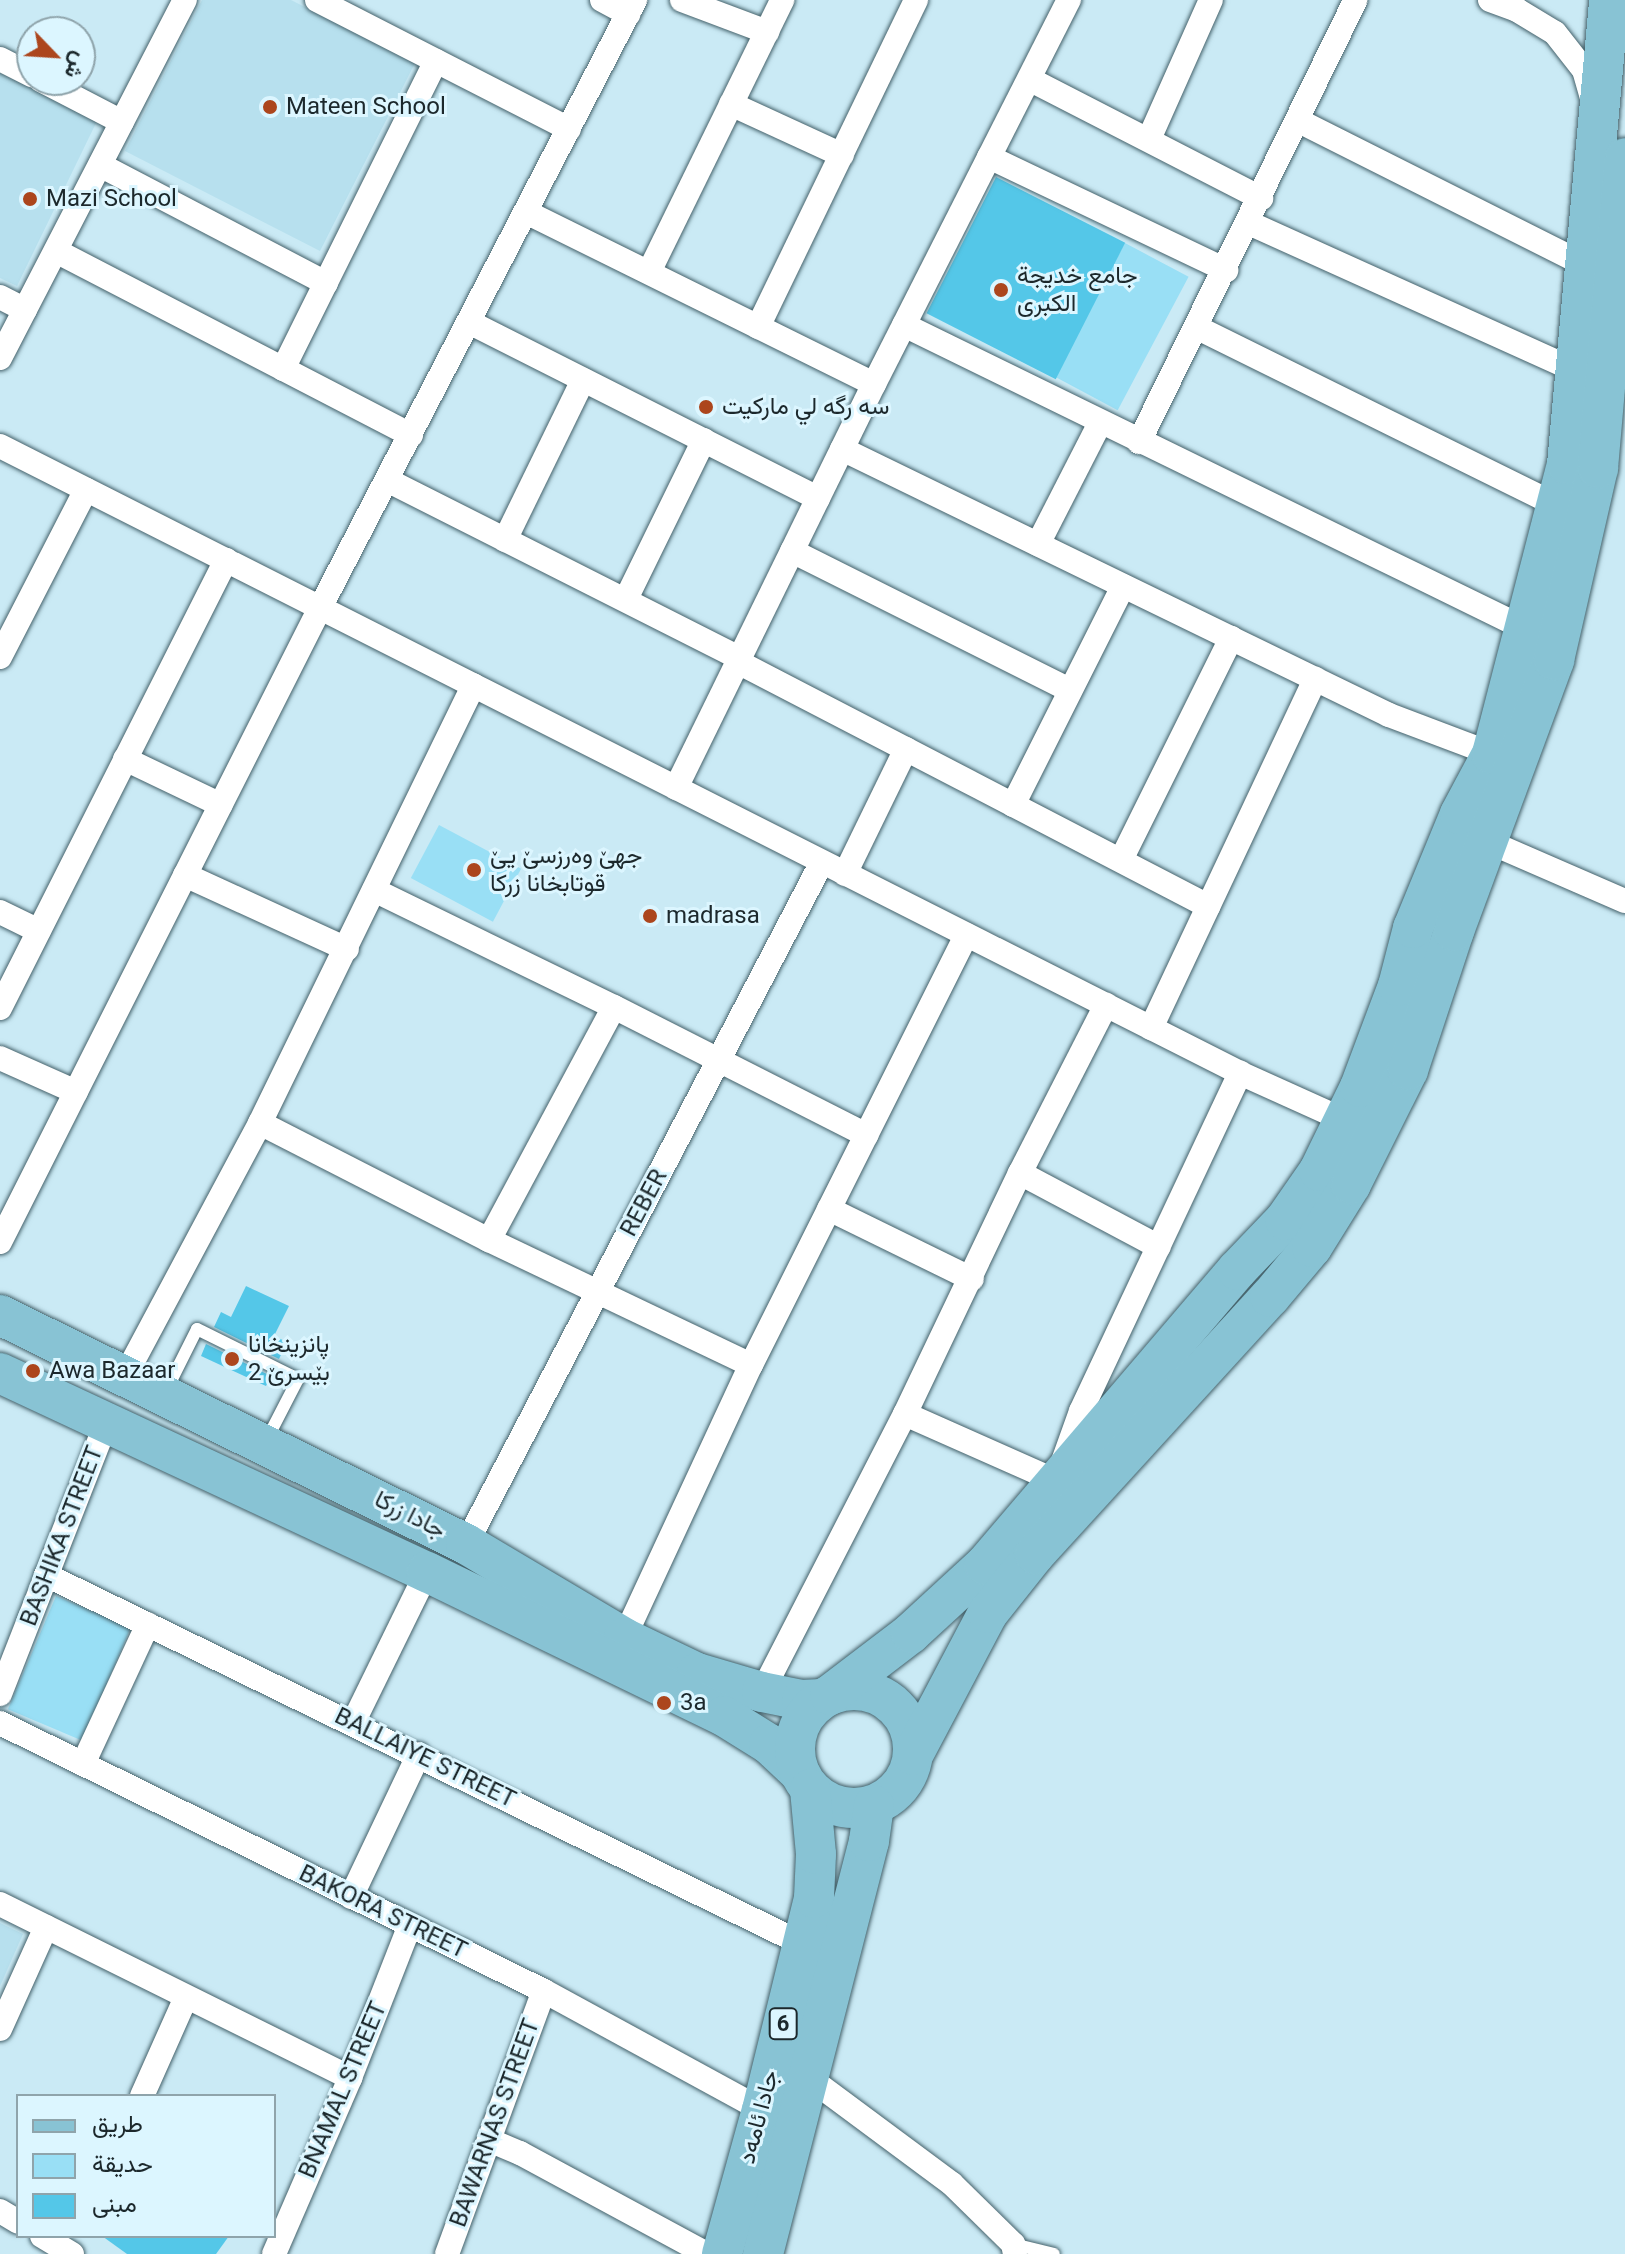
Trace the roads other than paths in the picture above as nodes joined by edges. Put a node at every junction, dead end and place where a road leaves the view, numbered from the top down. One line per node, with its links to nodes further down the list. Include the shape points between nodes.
1 (602, 0): 12 (street)
2 (682, 0): 13 (street)
3 (782, 0): 13 (street)
4 (916, 0): 23 (street)
5 (1069, 0): 15 (street)
6 (1211, 0): 22 (street)
7 (1356, 0): 19 (street)
8 (1490, 0): 18 (street, via 1555,33 1584,70)
9 (1609, 0): 18 (main road)
10 (321, 1): 14 (street)
11 (177, 3): 20 (street)
12 (632, 7): 21 (street)
13 (767, 32): 17 (street)
14 (436, 61): 21 (street); 34 (street)
15 (1031, 80): 22 (street); 24 (street)
16 (72, 96): 20 (street)
17 (731, 104): 23 (street); 33 (street)
18 (1598, 119): 31 (main road)
19 (1299, 121): 27 (street); 31 (street)
20 (122, 122): 26 (street)
21 (569, 129): 28 (street)
22 (1149, 139): 27 (street)
23 (842, 155): 39 (street)
24 (989, 157): 32 (street); 38 (street)
25 (1625, 158): 77 (main road, via 1598,468 1554,660)
26 (100, 165): 30 (street); 34 (street)
27 (1261, 198): 29 (street)
28 (526, 212): 33 (street); 37 (street)
29 (1249, 223): 32 (street); 43 (street)
30 (56, 251): 36 (street); 42 (street)
31 (1585, 265): 43 (main road)
32 (1226, 270): 40 (street)
33 (649, 272): 39 (street)
34 (326, 283): 42 (street)
35 (0, 297): 36 (street)
36 (25, 310): 41 (street)
37 (469, 322): 44 (street); 47 (street)
38 (904, 325): 45 (street); 46 (street)
39 (758, 327): 45 (street)
40 (1198, 328): 49 (street); 55 (street)
41 (0, 358)
42 (283, 369): 47 (street)
43 (1575, 370): 55 (main road)
44 (583, 380): 48 (street); 56 (street)
45 (874, 384): 51 (street)
46 (1100, 423): 49 (street); 57 (street)
47 (411, 435): 52 (street)
48 (704, 440): 54 (street); 61 (street)
49 (1139, 442): 63 (street)
50 (0, 446): 53 (street)
51 (842, 449): 54 (street); 57 (street)
52 (387, 480): 56 (street); 62 (street)
53 (86, 490): 59 (street); 65 (street)
54 (818, 498): 58 (street)
55 (1558, 506): 63 (main road)
56 (505, 540): 61 (street)
57 (1038, 544): 60 (street)
58 (792, 551): 66 (street); 69 (street)
59 (226, 560): 62 (street); 72 (street)
60 (1123, 586): 64 (street); 69 (street)
61 (626, 599): 66 (street)
62 (320, 608): 68 (street); 74 (street)
63 (1526, 629): 71 (main road)
64 (1231, 638): 67 (street); 78 (street)
65 (0, 657)
66 (739, 660): 70 (street); 73 (street)
67 (1315, 679): 71 (street, via 1389,715); 84 (street)
68 (474, 685): 73 (street); 82 (street)
69 (1070, 690): 75 (street)
70 (906, 749): 75 (street); 80 (street)
71 (1492, 754): 76 (main road)
72 (125, 759): 74 (street); 86 (street)
73 (676, 788): 79 (street)
74 (221, 805): 81 (street)
75 (1013, 805): 78 (street)
76 (1460, 814): 77 (street); 97 (main road, via 1413,928 1377,1047)
77 (1489, 842): 83 (street); 129 (main road, via 1408,1070 1351,1184 1312,1247 988,1613)
78 (1121, 860): 84 (street)
79 (822, 862): 80 (street); 94 (street, REBER)
80 (845, 874): 87 (street)
81 (185, 875): 88 (street); 96 (street)
82 (374, 890): 88 (street); 90 (street)
83 (1625, 901)
84 (1208, 906): 92 (street)
85 (0, 912): 86 (street)
86 (39, 931): 91 (street)
87 (966, 935): 89 (street); 99 (street)
88 (347, 949): 98 (street)
89 (1106, 1005): 92 (street); 100 (street)
90 (614, 1007): 94 (street); 102 (street)
91 (0, 1008)
92 (1151, 1028): 95 (street)
93 (0, 1058): 96 (street)
94 (719, 1060): 99 (street); 106 (street, REBER)
95 (1240, 1073): 97 (street); 104 (street)
96 (76, 1092): 103 (street)
97 (1344, 1120): 115 (main road, via 1319,1171 1285,1220)
98 (260, 1123): 102 (street); 110 (street)
99 (866, 1135): 101 (street)
100 (1020, 1173): 104 (street); 105 (street)
101 (829, 1209): 105 (street); 108 (street)
102 (489, 1240): 106 (street)
103 (0, 1242)
104 (1159, 1247): 115 (street, via 1081,1411)
105 (972, 1279): 112 (street)
106 (597, 1292): 108 (street); 118 (street, REBER)
107 (0, 1315): 110 (main road, جادا زرکا)
108 (751, 1365): 122 (street)
109 (0, 1373): 113 (main road, جادا زرکا)
110 (125, 1376): 111 (main road, جادا زرکا)
111 (164, 1395): 114 (main road, جادا زرکا); 114 (lane, via 197,1329 298,1379)
112 (905, 1414): 115 (street); 123 (street)
113 (106, 1423): 117 (main road, جادا زرکا); 120 (street, BASHIKA STREET)
114 (265, 1444): 116 (main road, جادا زرکا)
115 (1056, 1481): 125 (main road, via 957,1592)
116 (344, 1482): 117 (main road); 118 (main road, جادا زرکا)
117 (324, 1524): 119 (main road, جادا زرکا)
118 (466, 1544): 122 (main road, جادا زرکا)
119 (427, 1572): 127 (street); 131 (main road, جادا زرکا, via 724,1716 769,1744)
120 (46, 1575): 121 (street, BALLAIYE STREET); 124 (street, BASHIKA STREET)
121 (148, 1624): 127 (street, BALLAIYE STREET); 130 (street)
122 (624, 1638): 123 (main road, جادا زرکا, via 697,1673)
123 (762, 1692): 125 (main road, جادا زرکا, via 802,1700)
124 (0, 1694)
125 (826, 1697): 129 (main road, via 857,1690 883,1697 903,1716); 131 (main road, via 797,1732 795,1760)
126 (0, 1723): 130 (street, BAKORA STREET)
127 (353, 1723): 128 (street, BALLAIYE STREET)
128 (419, 1754): 133 (street); 137 (street, BALLAIYE STREET)
129 (913, 1755): 132 (main road, via 898,1789)
130 (83, 1764): 133 (street, BAKORA STREET)
131 (805, 1781): 132 (main road, via 825,1801 841,1807); 137 (main road, جادا ئامەد / 6, via 816,1873)
132 (874, 1805): 141 (main road, جادا ئامەد / 6)
133 (351, 1897): 135 (street, BAKORA STREET)
134 (0, 1904): 136 (street)
135 (410, 1925): 138 (street, BAKORA STREET); 142 (street, BNAMAL STREET)
136 (46, 1927): 139 (street); 140 (street)
137 (803, 1944): 144 (main road, جادا ئامەد / 6)
138 (544, 1991): 144 (street, BAKORA STREET); 145 (street, BAWARNAS STREET)
139 (186, 1997): 142 (street); 143 (street)
140 (0, 2029)
141 (808, 2077): 147 (street, via 952,2184); 153 (main road, جادا ئامەد / 6)
142 (350, 2078): 149 (street, BNAMAL STREET)
143 (143, 2094)
144 (762, 2110): 152 (main road, جادا ئامەد / 6)
145 (489, 2140): 150 (street, BAWARNAS STREET); 151 (street)
146 (45, 2238): 148 (street)
147 (1014, 2249): 154 (lane)
148 (72, 2254)
149 (274, 2254)
150 (447, 2254)
151 (707, 2254)
152 (722, 2254)
153 (763, 2254)
154 (1054, 2254)

